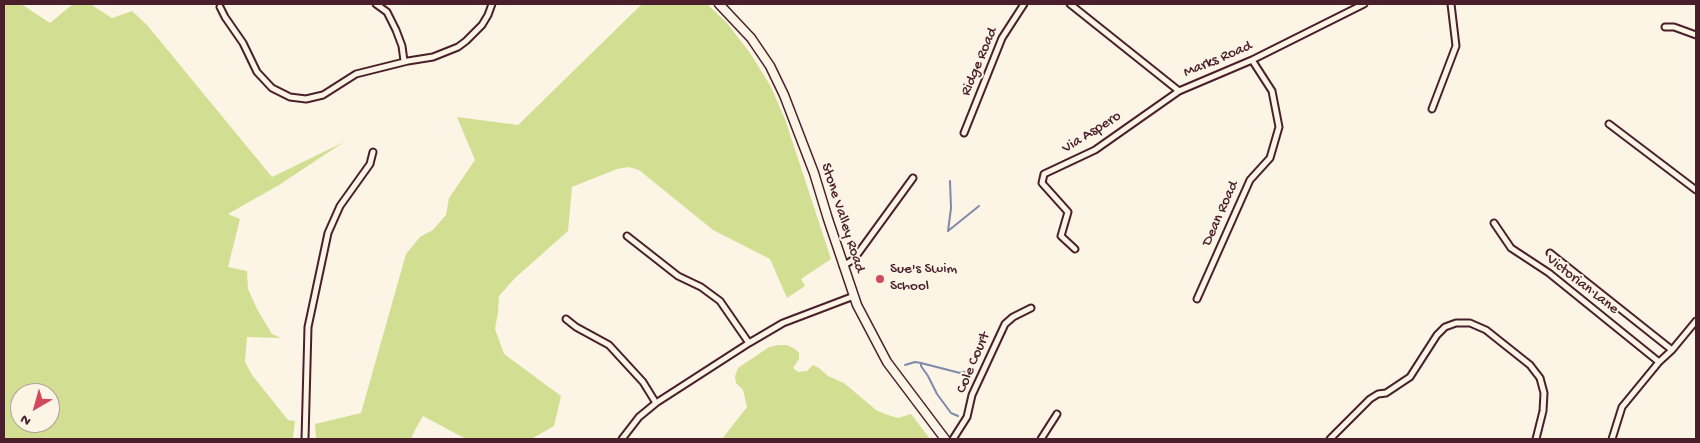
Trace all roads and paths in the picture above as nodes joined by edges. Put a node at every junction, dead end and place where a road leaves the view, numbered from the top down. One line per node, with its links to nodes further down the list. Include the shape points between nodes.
1 (376, 4): 12 (street, via 387,12 396,30)
2 (492, 4): 12 (street, via 482,25 458,47 433,57)
3 (719, 4): 24 (street, Stone Valley Road, via 751,38 784,95 814,172)
4 (1024, 4): 16 (street, Ridge Road, via 1002,38)
5 (1070, 4): 13 (street, Marks Road)
6 (1364, 4): 11 (street, Marks Road)
7 (1451, 4): 14 (street, via 1456,46)
8 (220, 7): 12 (street, via 257,72 272,88 290,97 306,99 323,95 356,74)
9 (1665, 27): 10 (street)
10 (1696, 35)
11 (1252, 60): 13 (street, Marks Road); 26 (street, Dean Road, via 1272,92 1279,127 1270,158 1250,180)
12 (404, 62)
13 (1178, 90): 22 (street, Via Aspero, via 1095,150 1044,174 1042,183 1068,212 1061,236)
14 (1432, 109)
15 (1609, 124): 19 (street)
16 (964, 133)
17 (374, 152): 35 (street, via 370,164 340,206 328,233 308,327)
18 (913, 178): 24 (street, via 854,259)
19 (1696, 190)
20 (1494, 223): 32 (street, Victorian Lane, via 1511,248 1549,273)
21 (626, 236): 30 (street, via 678,276 720,301)
22 (1075, 249)
23 (1550, 253): 31 (street)
24 (843, 266): 25 (street, Stone Valley Road)
25 (854, 296): 30 (street, via 783,323); 37 (street, Stone Valley Road, via 887,362)
26 (1197, 299)
27 (1031, 308): 38 (street, Cole Court, via 1004,324 972,395 967,417)
28 (566, 319): 33 (street, via 609,345 644,382)
29 (1696, 321): 31 (street)
30 (749, 343): 33 (street)
31 (1672, 350): 32 (street)
32 (1659, 362): 42 (street, via 1622,407)
33 (656, 403): 36 (street, via 639,417)
34 (1057, 414): 39 (street)
35 (305, 439)
36 (622, 439)
37 (944, 439)
38 (953, 439)
39 (1041, 439)
40 (1330, 439): 41 (street, via 1370,399 1410,378 1437,335 1456,323 1486,330 1540,378 1544,393 1543,411)
41 (1536, 439)
42 (1612, 439)

